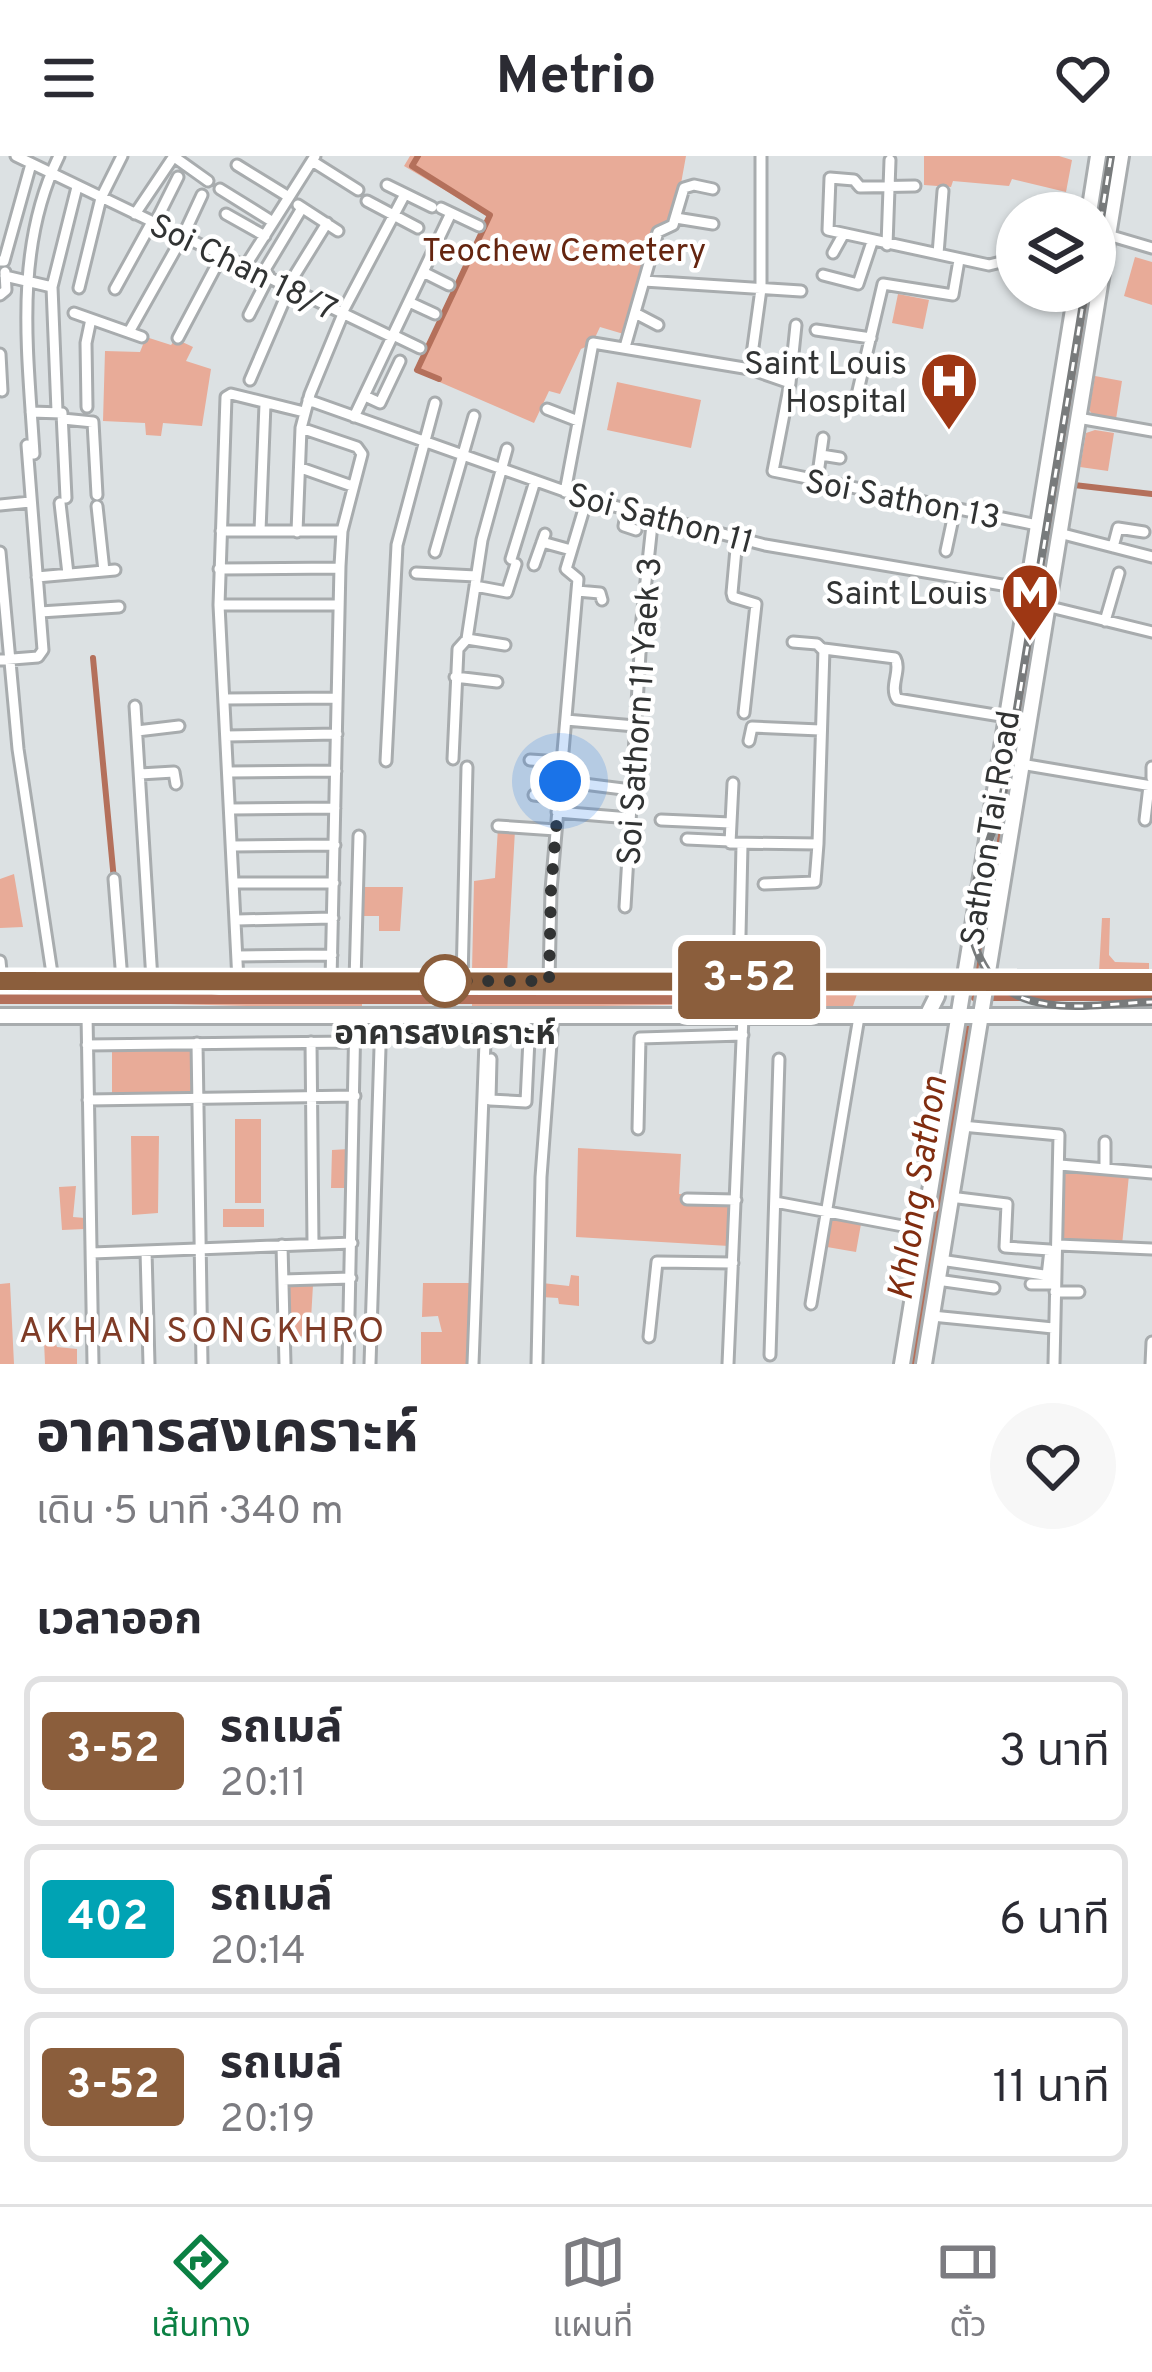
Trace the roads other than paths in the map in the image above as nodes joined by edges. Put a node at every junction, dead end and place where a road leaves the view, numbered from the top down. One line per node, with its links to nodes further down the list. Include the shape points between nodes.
1 (59, 156): 12 (street)
2 (122, 156): 27 (street)
3 (174, 156): 14 (street); 32 (street)
4 (761, 156): 71 (street)
5 (1098, 156): 23 (main road)
6 (1120, 156): 24 (main road)
7 (18, 157): 11 (street, Soi Chan 18/7)
8 (314, 158): 21 (street); 28 (street)
9 (890, 160): 18 (street)
10 (231, 161): 28 (street)
11 (31, 164): 12 (street, Soi Chan 18/7); 56 (street)
12 (51, 174): 17 (street, Soi Chan 18/7); 64 (street)
13 (178, 177): 37 (street)
14 (208, 181)
15 (387, 185): 26 (street)
16 (915, 186): 18 (street)
17 (77, 187): 27 (street, Soi Chan 18/7); 68 (street)
18 (889, 187): 43 (street, via 830,178 827,228); 49 (street)
19 (220, 189): 36 (street)
20 (713, 189): 35 (street, via 684,188)
21 (358, 190)
22 (944, 190): 52 (street)
23 (1092, 192)
24 (1112, 192)
25 (202, 194): 44 (street)
26 (405, 194): 31 (street); 34 (street)
27 (101, 198): 32 (street, Soi Chan 18/7); 70 (street)
28 (289, 198): 30 (street); 36 (street)
29 (368, 201): 34 (street)
30 (302, 208): 38 (street); 61 (street)
31 (441, 209): 40 (street); 48 (street)
32 (135, 214): 37 (street, Soi Chan 18/7)
33 (226, 214): 45 (street)
34 (393, 214): 41 (street); 79 (street)
35 (676, 218): 39 (street); 65 (street, via 658,232)
36 (274, 222): 45 (street)
37 (153, 223): 44 (street, Soi Chan 18/7); 72 (street)
38 (327, 223): 42 (street); 69 (street)
39 (713, 224)
40 (479, 226)
41 (418, 228)
42 (338, 231)
43 (843, 235): 47 (street); 51 (street)
44 (183, 236): 53 (street, Soi Chan 18/7); 89 (street)
45 (265, 236): 57 (street)
46 (1116, 238): 50 (street)
47 (872, 242): 49 (street); 62 (street, via 860,283)
48 (436, 244): 54 (street); 60 (street)
49 (887, 244): 52 (street)
50 (1152, 248)
51 (833, 254)
52 (938, 254): 55 (street)
53 (222, 255): 57 (street, Soi Chan 18/7); 92 (street)
54 (462, 256)
55 (959, 260): 58 (street); 93 (street, via 953,295 884,282)
56 (2, 261): 63 (street)
57 (246, 265): 61 (street, Soi Chan 18/7)
58 (996, 265)
59 (682, 266): 66 (street)
60 (423, 272): 67 (street); 75 (street)
61 (266, 274): 69 (street, Soi Chan 18/7); 82 (street)
62 (823, 275)
63 (5, 277): 64 (street); 74 (street)
64 (25, 280): 68 (street); 109 (street)
65 (644, 281): 66 (street); 80 (street)
66 (682, 284): 71 (street)
67 (449, 286)
68 (52, 287): 111 (street)
69 (289, 287): 79 (street, Soi Chan 18/7); 99 (street)
70 (79, 288)
71 (761, 289): 73 (street); 83 (street)
72 (115, 290)
73 (801, 291)
74 (0, 295)
75 (409, 302): 81 (street); 90 (street)
76 (1072, 312): 140 (main road, Sathon Tai Road)
77 (1092, 312): 114 (main road)
78 (74, 313): 85 (street)
79 (342, 313): 90 (street, Soi Chan 18/7); 104 (street)
80 (635, 313): 86 (street); 95 (street)
81 (435, 314)
82 (249, 315)
83 (757, 316): 84 (street); 98 (street)
84 (776, 316)
85 (91, 319): 89 (street); 107 (street)
86 (658, 325)
87 (796, 325): 100 (street)
88 (816, 330): 93 (street)
89 (129, 332): 91 (street)
90 (393, 336): 94 (street, Soi Chan 18/7); 103 (street)
91 (142, 337)
92 (178, 338)
93 (871, 338): 102 (street)
94 (415, 345)
95 (625, 347): 98 (street); 115 (street, via 593,344)
96 (0, 354): 101 (street)
97 (400, 361): 103 (street, via 380,403)
98 (750, 369): 100 (street)
99 (250, 380)
100 (790, 383): 129 (street, Soi Sathon 13, via 772,471)
101 (2, 391)
102 (857, 395)
103 (364, 396): 113 (street)
104 (308, 400): 110 (street); 113 (street, Soi Sathon 11)
105 (434, 403): 120 (street)
106 (265, 404): 110 (street); 142 (street, via 226,397); 143 (street)
107 (87, 407)
108 (547, 409): 115 (street)
109 (31, 412): 111 (street); 122 (street)
110 (304, 412): 116 (street)
111 (60, 415): 162 (street); 162 (street, via 93,422 110,570)
112 (474, 416): 123 (street)
113 (355, 417): 120 (street, Soi Sathon 11)
114 (1078, 418): 117 (street); 147 (main road)
115 (578, 421): 133 (street)
116 (301, 428): 126 (street); 131 (street, via 362,451)
117 (1152, 430)
118 (26, 434): 135 (street)
119 (823, 438): 124 (street)
120 (423, 441): 123 (street, Soi Sathon 11); 132 (street)
121 (507, 449): 127 (street)
122 (34, 454)
123 (460, 454): 127 (street, Soi Sathon 11); 155 (street)
124 (821, 455): 125 (street); 129 (street)
125 (840, 458)
126 (301, 468): 131 (street); 145 (street)
127 (501, 469): 128 (street, Soi Sathon 11); 165 (street)
128 (535, 481): 133 (street, Soi Sathon 11); 165 (street, via 507,592)
129 (817, 481): 138 (street, Soi Sathon 13)
130 (394, 484): 132 (street)
131 (352, 486): 144 (street)
132 (411, 487): 149 (street)
133 (565, 492): 134 (street, Soi Sathon 11)
134 (586, 499): 137 (street, Soi Sathon 11); 152 (street)
135 (30, 502): 136 (street); 164 (street)
136 (0, 505)
137 (627, 509): 139 (street, Soi Sathon 11); 141 (street, via 624,526)
138 (955, 509): 140 (street, Soi Sathon 13); 153 (street)
139 (653, 515): 150 (street, Soi Sathon 11); 191 (street, Soi Sathorn 11 Yaek 3)
140 (1037, 525): 166 (main road, Sathon Tai Road)
141 (636, 530)
142 (220, 531): 143 (street); 158 (street)
143 (260, 531): 145 (street)
144 (342, 531): 145 (street); 159 (street)
145 (297, 532)
146 (1144, 532): 151 (street, via 1118,528)
147 (1058, 533): 151 (street); 171 (main road)
148 (384, 535): 149 (street)
149 (399, 538): 201 (street)
150 (737, 538): 166 (street, Soi Sathon 11); 187 (street, via 733,597 756,604)
151 (1113, 547): 156 (street)
152 (572, 550): 157 (street, via 543,538); 167 (street, via 566,569 578,577)
153 (946, 551)
154 (0, 552): 160 (street)
155 (435, 552)
156 (1152, 557)
157 (534, 566)
158 (219, 568): 159 (street); 169 (street)
159 (340, 568): 170 (street)
160 (1, 570): 172 (street)
161 (1119, 573): 175 (street)
162 (68, 574): 164 (street)
163 (416, 574): 165 (street)
164 (37, 578): 174 (street)
165 (475, 581): 177 (street)
166 (1026, 589): 188 (main road, Sathon Tai Road)
167 (578, 591): 168 (street); 189 (street)
168 (602, 600)
169 (219, 605): 170 (street); 185 (street)
170 (339, 605): 184 (street)
171 (1046, 606): 175 (street); 198 (main road)
172 (2, 607): 181 (street)
173 (119, 608): 174 (street)
174 (40, 612): 181 (street, via 41,654)
175 (1105, 621): 176 (street)
176 (1152, 632)
177 (466, 639): 179 (street); 182 (street)
178 (793, 642): 180 (street)
179 (505, 645)
180 (823, 650): 188 (street, via 895,658 897,699); 192 (street)
181 (4, 659): 244 (street)
182 (455, 677): 183 (street); 199 (street)
183 (496, 682)
184 (337, 698): 185 (street); 194 (street)
185 (225, 699): 195 (street)
186 (135, 706): 193 (street)
187 (744, 713)
188 (1007, 717): 197 (main road, Sathon Tai Road)
189 (566, 720): 191 (street); 202 (street)
190 (178, 726): 193 (street)
191 (635, 726): 213 (street, Soi Sathorn 11 Yaek 3)
192 (820, 730): 196 (street, via 752,727); 228 (street)
193 (137, 731): 208 (street)
194 (337, 734): 195 (street); 206 (street)
195 (226, 736): 205 (street)
196 (749, 741)
197 (1003, 746): 198 (main road); 207 (main road, Sathon Tai Road)
198 (1023, 757): 207 (main road); 212 (street); 243 (main road)
199 (452, 759)
200 (530, 760): 202 (street)
201 (386, 761)
202 (562, 762): 209 (street)
203 (467, 767): 241 (street)
204 (1152, 767): 212 (street)
205 (229, 772): 206 (street); 217 (street)
206 (336, 772): 216 (street)
207 (999, 772): 242 (main road, Sathon Tai Road)
208 (140, 774): 211 (street, via 174,772); 246 (street)
209 (560, 781): 213 (street); 215 (street)
210 (733, 783): 222 (street)
211 (176, 784)
212 (1151, 784): 221 (street)
213 (631, 790): 219 (street, Soi Sathorn 11 Yaek 3)
214 (534, 795): 215 (street)
215 (559, 798): 218 (street)
216 (335, 808): 217 (street); 229 (street)
217 (231, 809): 230 (street)
218 (557, 812): 219 (street); 224 (street)
219 (630, 818): 235 (street, Soi Sathorn 11 Yaek 3)
220 (661, 820): 222 (street)
221 (1145, 820)
222 (731, 823): 227 (street)
223 (497, 826): 224 (street)
224 (556, 830): 253 (street)
225 (359, 836): 252 (street)
226 (687, 839): 227 (street)
227 (736, 843): 228 (street); 247 (street)
228 (818, 844): 234 (street, via 815,882)
229 (335, 845): 230 (street); 233 (street)
230 (233, 846): 232 (street)
231 (114, 879): 245 (street)
232 (235, 883): 233 (street); 237 (street)
233 (334, 883): 236 (street)
234 (764, 884)
235 (625, 907)
236 (333, 918): 237 (street); 238 (street)
237 (237, 920): 239 (street)
238 (332, 955): 239 (street); 251 (street)
239 (238, 956): 250 (street)
240 (0, 961): 249 (street)
241 (454, 976): 252 (main road); 253 (main road)
242 (965, 979): 243 (main road); 248 (main road); 261 (main road, Sathon Tai Road)
243 (986, 979): 254 (main road); 262 (main road)
244 (53, 980): 245 (main road); 249 (main road)
245 (122, 980): 246 (main road)
246 (152, 980): 250 (main road)
247 (739, 980): 248 (main road); 253 (main road)
248 (928, 980): 265 (main road, via 937,996)
249 (1, 981)
250 (238, 981): 251 (main road)
251 (331, 981): 252 (main road)
252 (355, 981)
253 (549, 981)
254 (1152, 982)
255 (87, 1014): 256 (main road); 263 (main road); 276 (street)
256 (244, 1014): 257 (main road); 275 (street)
257 (330, 1014): 258 (main road); 272 (street)
258 (355, 1015): 259 (main road); 273 (street)
259 (382, 1015): 260 (main road); 325 (street)
260 (486, 1015): 264 (main road); 326 (street)
261 (960, 1015): 262 (main road); 265 (main road); 296 (main road, Sathon Tai Road)
262 (981, 1015): 266 (main road); 285 (main road)
263 (0, 1016)
264 (523, 1016): 267 (main road); 277 (street, via 526,1102 492,1102)
265 (927, 1016): 269 (main road)
266 (1152, 1016)
267 (553, 1017): 268 (main road); 327 (street)
268 (743, 1017): 269 (main road); 270 (street)
269 (860, 1017): 295 (street)
270 (743, 1035): 282 (street); 286 (street, via 640,1038)
271 (310, 1042): 272 (street); 275 (street); 279 (street)
272 (331, 1042): 273 (street)
273 (354, 1042): 280 (street)
274 (197, 1043): 275 (street); 276 (street); 283 (street)
275 (244, 1043)
276 (87, 1045): 284 (street)
277 (491, 1059)
278 (779, 1059): 294 (street)
279 (311, 1095): 280 (street); 283 (street); 298 (street)
280 (355, 1096): 297 (street)
281 (723, 1097): 282 (street)
282 (740, 1097): 293 (street)
283 (197, 1098): 284 (street); 301 (street)
284 (88, 1100): 304 (street)
285 (962, 1126): 288 (street, via 1057,1133); 291 (main road)
286 (638, 1129)
287 (1105, 1142): 289 (street)
288 (1060, 1165): 289 (street); 300 (street)
289 (1106, 1169): 290 (street)
290 (1152, 1173)
291 (950, 1197): 305 (main road); 310 (street, via 1007,1204 1005,1246 1048,1250)
292 (687, 1199): 293 (street)
293 (736, 1200): 306 (street)
294 (776, 1202): 295 (street); 319 (street)
295 (826, 1213): 296 (street); 314 (street)
296 (924, 1230): 329 (main road, Sathon Tai Road)
297 (352, 1243): 298 (street); 307 (street)
298 (313, 1244): 299 (street)
299 (282, 1245): 301 (street); 308 (street)
300 (1058, 1245): 302 (street); 310 (street)
301 (200, 1248): 303 (street); 322 (street)
302 (1152, 1249)
303 (146, 1251): 304 (street); 321 (street)
304 (92, 1253): 320 (street)
305 (940, 1260): 309 (main road); 310 (street)
306 (733, 1263): 317 (street, via 657,1262); 328 (street)
307 (351, 1278): 308 (street); 324 (street)
308 (284, 1280): 323 (street)
309 (937, 1280): 312 (street); 315 (main road)
310 (1053, 1282): 311 (street); 313 (street); 316 (street)
311 (1030, 1284)
312 (994, 1288)
313 (1079, 1292)
314 (811, 1304)
315 (932, 1316): 316 (street); 330 (main road)
316 (1054, 1328): 331 (street)
317 (649, 1336)
318 (1152, 1342): 332 (street)
319 (770, 1354)
320 (93, 1364)
321 (149, 1364)
322 (202, 1364)
323 (285, 1364)
324 (348, 1364)
325 (370, 1364)
326 (473, 1364)
327 (538, 1364)
328 (728, 1364)
329 (902, 1364)
330 (924, 1364)
331 (1054, 1364)
332 (1151, 1364)

